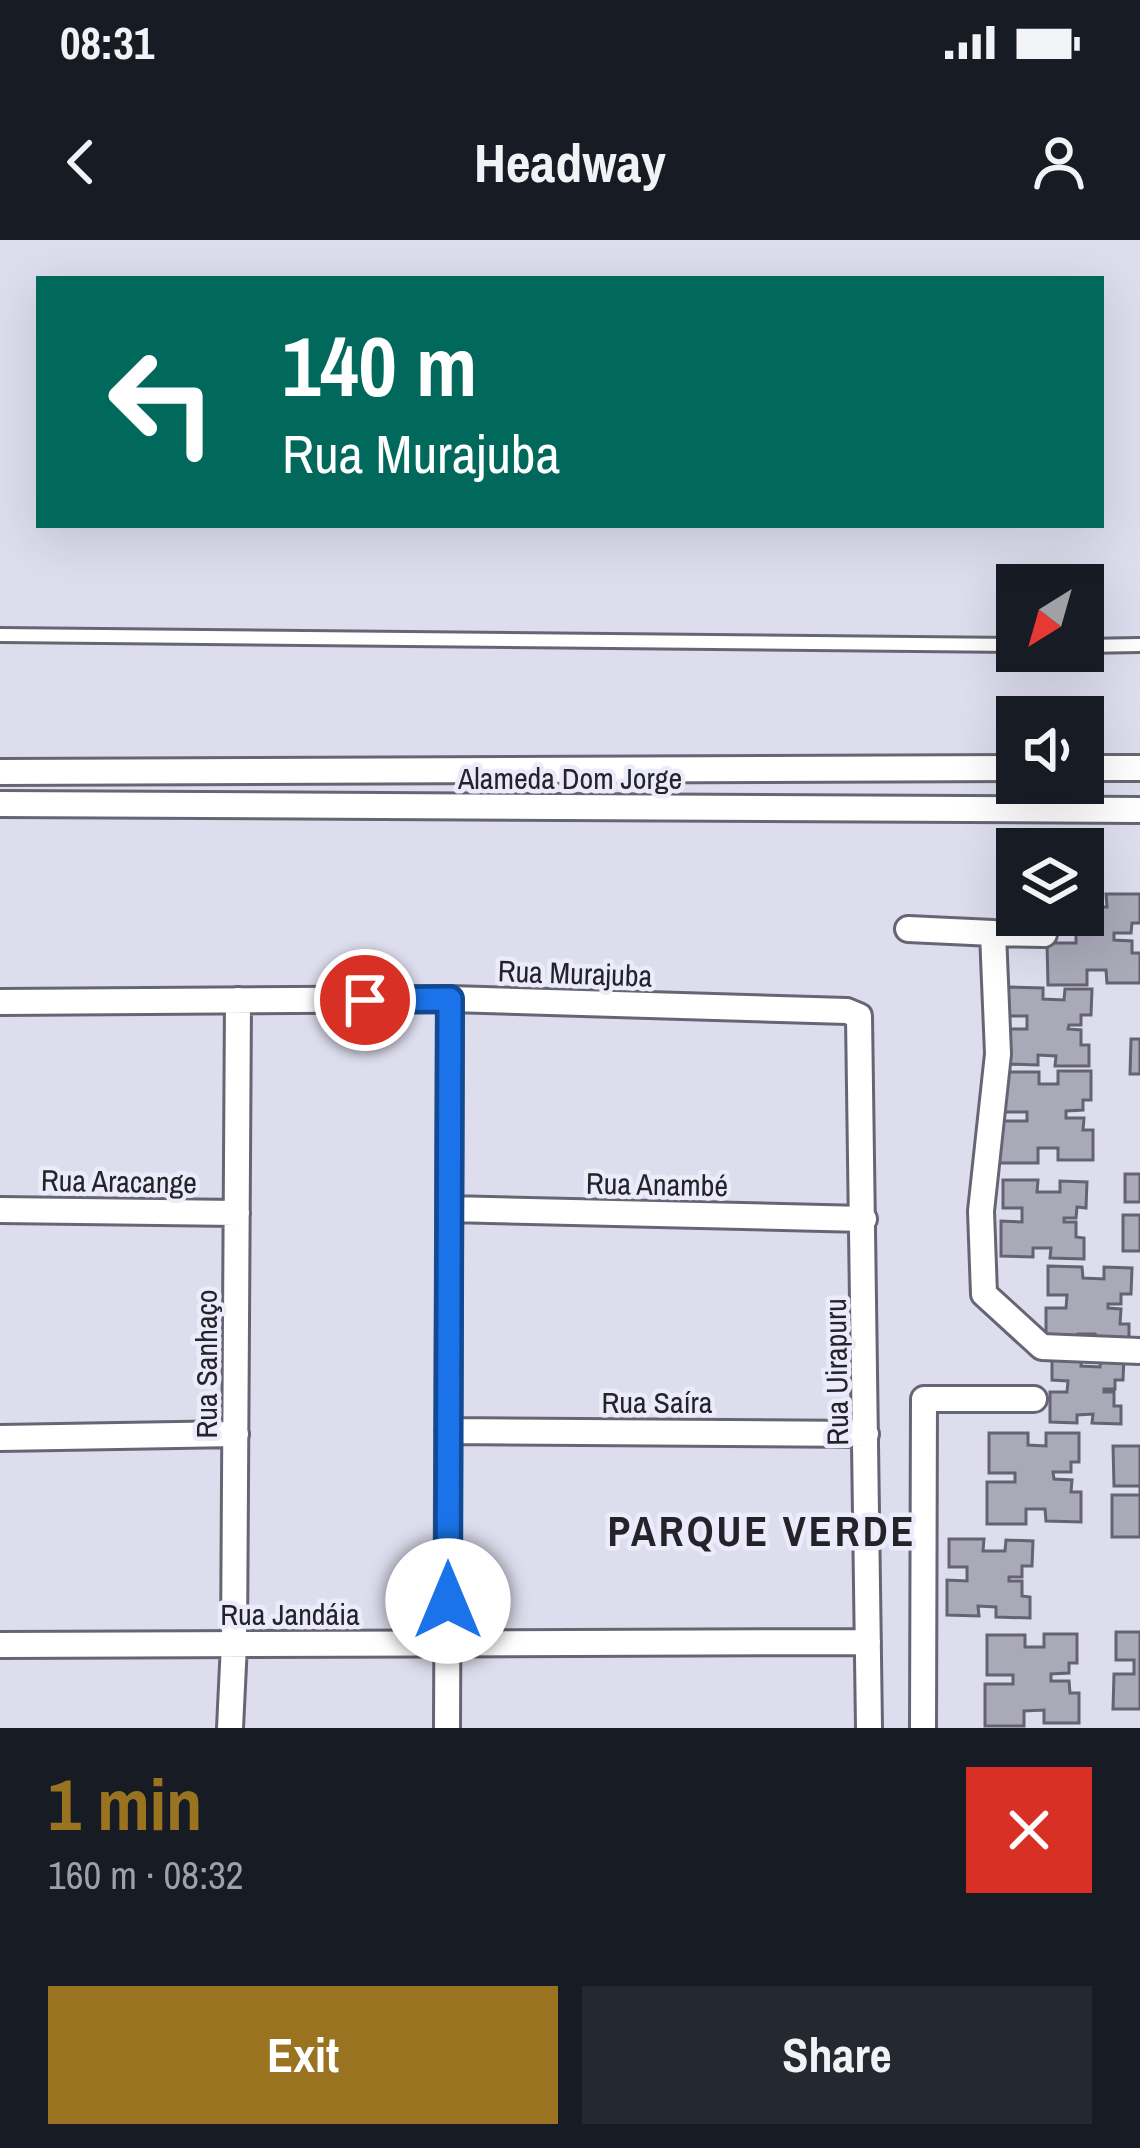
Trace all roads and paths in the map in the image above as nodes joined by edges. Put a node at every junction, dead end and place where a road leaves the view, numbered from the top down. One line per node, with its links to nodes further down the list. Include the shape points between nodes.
1 (0, 635): 2 (lane)
2 (996, 645)
3 (1140, 645): 4 (lane)
4 (1104, 646)
5 (996, 768): 8 (street, Alameda Dom Jorge)
6 (1104, 768): 7 (street)
7 (1140, 768)
8 (0, 772)
9 (0, 804): 10 (street, Alameda Dom Jorge)
10 (1140, 810)
11 (908, 929): 12 (street)
12 (993, 933): 13 (street); 22 (street, via 998,1054 981,1211 984,1294 1042,1347)
13 (996, 933)
14 (450, 999): 15 (street, Rua Murajuba); 17 (street, Rua Murajuba); 18 (street)
15 (238, 1000): 16 (street, Rua Murajuba); 20 (street, Rua Sanhaço)
16 (0, 1002)
17 (860, 1016): 21 (street, Rua Uirapuru)
18 (449, 1209): 21 (street, Rua Anambé); 24 (street)
19 (0, 1210): 20 (street, Rua Aracange)
20 (237, 1213): 25 (street, Rua Sanhaço)
21 (864, 1220): 26 (street, Rua Uirapuru)
22 (1140, 1351)
23 (1034, 1399): 35 (street, via 924,1399)
24 (448, 1431): 26 (street, Rua Saíra); 30 (street)
25 (236, 1434): 27 (street); 29 (street, Rua Sanhaço)
26 (866, 1434): 28 (street, Rua Uirapuru)
27 (0, 1438)
28 (868, 1642): 30 (street, Rua Jandáia); 34 (street, Rua Uirapuru)
29 (234, 1644): 30 (street, Rua Jandáia); 31 (street, Rua Jandáia); 32 (street, Rua Sanhaço)
30 (448, 1644): 33 (street)
31 (0, 1645)
32 (230, 1728)
33 (447, 1728)
34 (869, 1728)
35 (923, 1728)

